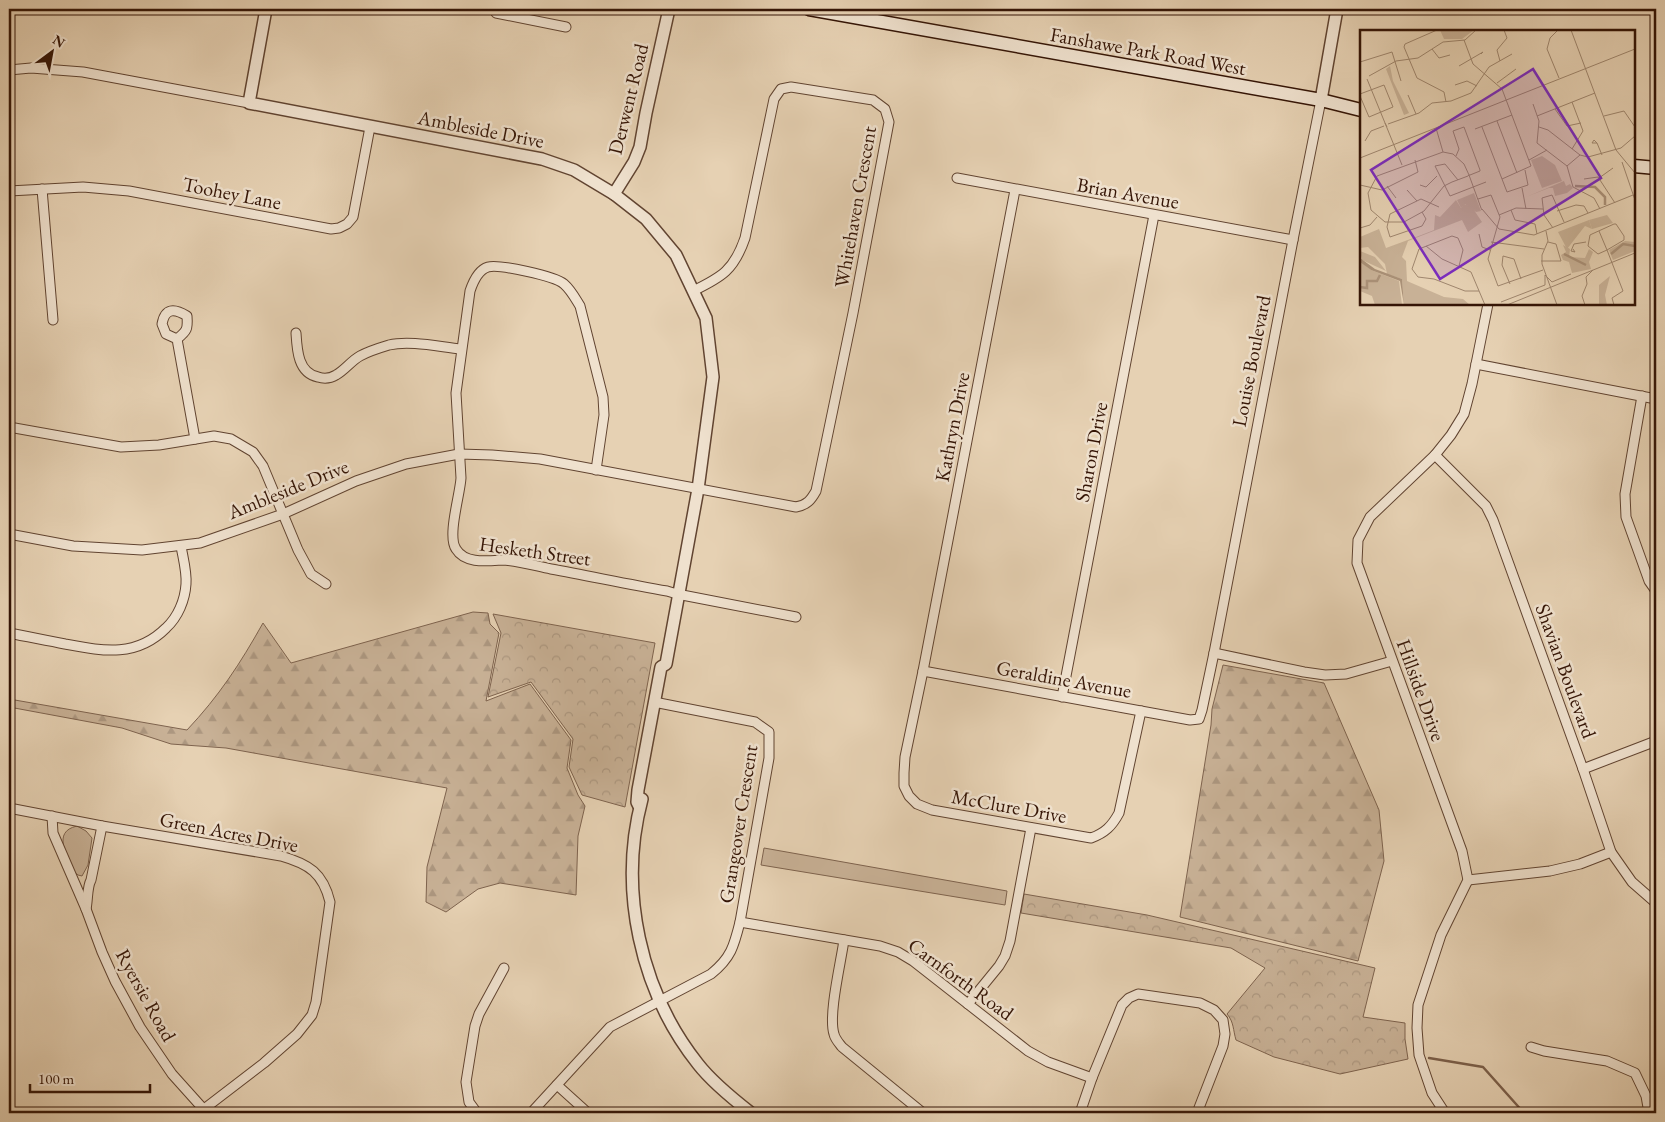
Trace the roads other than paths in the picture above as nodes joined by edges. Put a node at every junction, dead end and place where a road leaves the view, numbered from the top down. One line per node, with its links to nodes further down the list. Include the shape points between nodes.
1 (266, 9): 9 (street)
2 (669, 9): 18 (street, Derwent Road, via 640,147)
3 (809, 9): 8 (main road, Fanshawe Park Road West)
4 (1337, 9): 8 (street, Louise Boulevard)
5 (496, 13): 6 (street)
6 (566, 27)
7 (9, 70): 9 (street, Ambleside Drive, via 31,68 83,72)
8 (1322, 100): 10 (main road, Fanshawe Park Road West); 20 (street, Louise Boulevard)
9 (249, 103): 11 (street, Ambleside Drive)
10 (1360, 110)
11 (370, 127): 15 (street, Toohey Lane, via 353,217 338,228 129,191 83,187); 18 (street, Ambleside Drive, via 549,161 574,170)
12 (1635, 166): 13 (main road)
13 (1656, 168)
14 (957, 178): 16 (street, Brian Avenue)
15 (42, 189): 17 (street, Toohey Lane); 23 (street)
16 (1014, 190): 19 (street, Brian Avenue); 46 (street, Kathryn Drive)
17 (9, 192)
18 (614, 194): 21 (street, Ambleside Drive, via 646,219 676,255)
19 (1154, 215): 20 (street, Brian Avenue); 47 (street, Sharon Drive)
20 (1293, 240): 44 (street, Louise Boulevard)
21 (694, 291): 35 (street, Ambleside Drive, via 706,318 713,377); 35 (street, Whitehaven Crescent, via 725,274 741,250 774,99 781,89 791,87 874,100 885,109 889,122 816,491 811,500 796,506)
22 (1488, 305): 27 (street, Hillside Drive)
23 (53, 320)
24 (296, 333): 26 (street, via 297,354 305,370 321,378 337,374 359,356 398,343)
25 (177, 339): 31 (street)
26 (461, 349): 32 (street, via 456,393); 34 (street, via 470,291 479,273 488,267 499,266 544,275 564,284 580,306 603,398 604,415)
27 (1476, 364): 28 (street); 33 (street, Hillside Drive, via 1464,414)
28 (1642, 396): 29 (street); 40 (street, via 1625,494 1626,517)
29 (1656, 398)
30 (9, 427): 31 (street, via 121,447)
31 (195, 439): 36 (street, via 224,436 253,452 263,466)
32 (459, 454): 34 (street, Ambleside Drive, via 540,459); 36 (street, Ambleside Drive, via 406,464); 41 (street, Hesketh Street, via 460,492 452,535 454,548 459,554 475,560 503,560)
33 (1435, 455): 45 (street, Hillside Drive, via 1370,517 1358,540 1357,564); 52 (street, Shavian Boulevard, via 1486,506 1493,520)
34 (596, 470): 35 (street, Ambleside Drive)
35 (698, 488): 41 (street, Ambleside Drive)
36 (283, 514): 38 (street, Ambleside Drive, via 200,543); 39 (street, via 311,574)
37 (9, 534): 38 (street, Ambleside Drive, via 73,546 142,550)
38 (181, 546): 43 (street, via 186,582 184,596 171,624 150,641 135,648 110,651)
39 (326, 584)
40 (1656, 592)
41 (677, 594): 42 (street); 48 (street, Ambleside Drive, via 666,666 661,667)
42 (796, 617)
43 (9, 633)
44 (1214, 653): 45 (street, via 1325,675 1346,674); 50 (street, Louise Boulevard)
45 (1392, 662): 58 (street, Hillside Drive, via 1462,851)
46 (923, 671): 47 (street, Geraldine Avenue); 56 (street, McClure Drive, via 905,757 904,786 909,796 917,804 932,810)
47 (1062, 696): 49 (street, Geraldine Avenue)
48 (657, 703): 61 (street, Grangeover Crescent, via 755,722 769,732 769,758); 64 (street, Ambleside Drive, via 636,802 639,806 632,893 641,947)
49 (1141, 711): 50 (street, Geraldine Avenue); 56 (street, McClure Drive, via 1119,813 1113,825 1091,838)
50 (1199, 719)
51 (1656, 741): 52 (street)
52 (1583, 768): 57 (street, Shavian Boulevard)
53 (9, 808): 54 (street, Green Acres Drive)
54 (52, 816): 55 (street, Green Acres Drive); 60 (street, Ryersie Road, via 53,833)
55 (102, 826): 60 (street, Ryersie Road, via 88,885); 70 (street, Green Acres Drive, via 296,860 319,876 327,888 329,916 312,1014 297,1034 271,1058)
56 (1031, 828): 65 (street, via 1005,956)
57 (1611, 852): 58 (street, via 1550,871); 59 (street, Shavian Boulevard, via 1632,882)
58 (1468, 880): 78 (street, via 1441,935 1418,1005 1419,1055 1432,1093)
59 (1656, 904)
60 (86, 909): 70 (street, Ryersie Road, via 115,981 140,1027 172,1074)
61 (740, 922): 62 (street, Carnforth Road); 64 (street, Grangeover Crescent, via 736,942 723,964 711,974)
62 (844, 940): 65 (street, Carnforth Road, via 898,952); 75 (street, via 833,1010 834,1036 842,1048)
63 (504, 968): 71 (street, via 475,1026 466,1082 469,1102)
64 (660, 1001): 68 (street, Grangeover Crescent, via 610,1027); 74 (street, Ambleside Drive, via 673,1028 699,1065)
65 (968, 1004): 67 (street, Carnforth Road, via 1048,1062)
66 (1531, 1047): 69 (street, via 1607,1061 1634,1073)
67 (1092, 1078): 76 (street); 77 (street, via 1122,1005 1129,998 1138,994 1200,1003 1214,1010 1223,1020 1225,1034)
68 (557, 1085): 72 (street, Grangeover Crescent); 73 (street)
69 (1651, 1109)
70 (205, 1111)
71 (477, 1113)
72 (531, 1113)
73 (588, 1113)
74 (751, 1113)
75 (923, 1113)
76 (1080, 1113)
77 (1197, 1113)
78 (1445, 1113)

